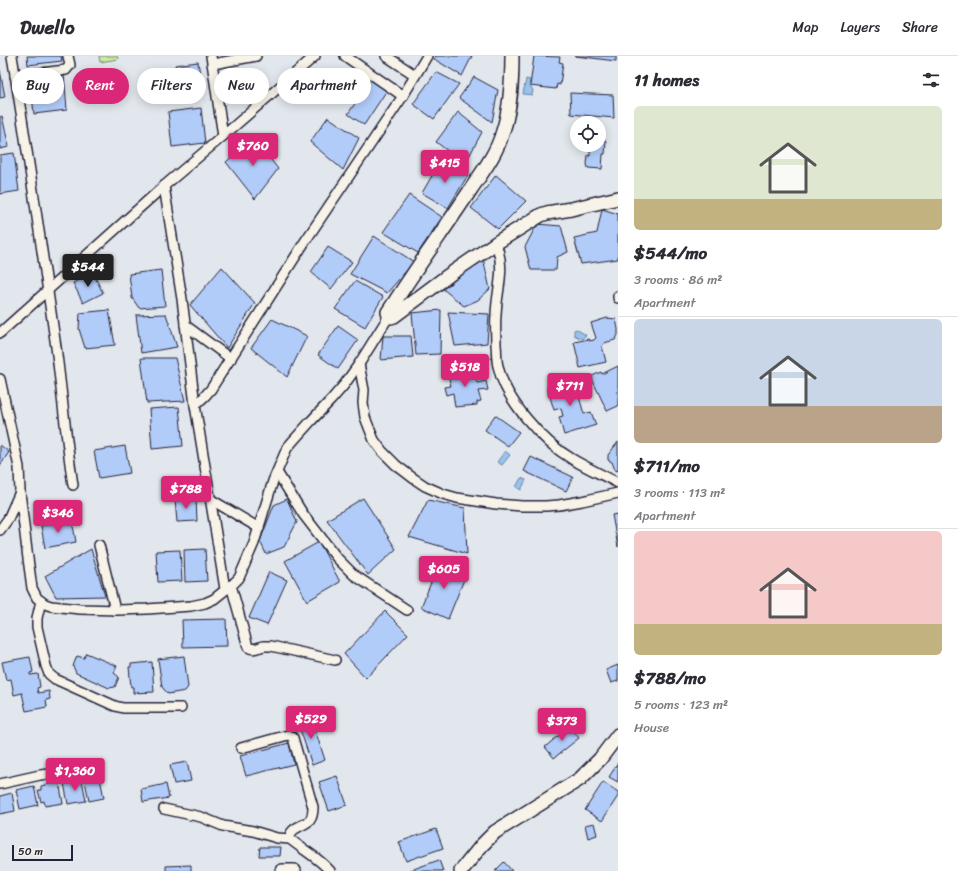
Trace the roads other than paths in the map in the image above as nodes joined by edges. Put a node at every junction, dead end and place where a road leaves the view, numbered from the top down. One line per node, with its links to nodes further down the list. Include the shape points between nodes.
1 (12, 56): 10 (street)
2 (68, 56): 11 (street, via 70,64)
3 (256, 56): 9 (street)
4 (314, 56): 15 (street)
5 (345, 56): 13 (street)
6 (386, 56): 12 (street)
7 (427, 56): 12 (street)
8 (512, 56): 20 (street, via 509,107 498,145 394,302)
9 (212, 60): 15 (street)
10 (14, 68)
11 (64, 70)
12 (415, 75): 13 (street)
13 (402, 96): 23 (street)
14 (20, 104): 19 (street)
15 (223, 136): 16 (street)
16 (164, 186): 19 (street); 21 (street)
17 (618, 198): 18 (street, via 541,215)
18 (496, 243): 20 (street, via 442,279 396,315); 28 (street, via 501,270 496,315 497,359 499,371 510,394 533,426 557,449)
19 (48, 290): 22 (street); 29 (street)
20 (388, 316): 24 (street)
21 (185, 325): 23 (street); 26 (street)
22 (0, 333)
23 (231, 358): 26 (street, via 211,389)
24 (359, 364): 27 (street, via 332,400 293,441); 31 (street, via 366,421 374,440 396,465 425,486 460,499 522,506 559,505)
25 (0, 379): 30 (street, via 19,467)
26 (195, 405): 32 (street)
27 (277, 472): 33 (street); 39 (street, via 303,514 337,558 354,575)
28 (618, 483)
29 (73, 485)
30 (20, 492): 34 (street); 37 (street, via 32,588)
31 (618, 492)
32 (210, 499): 33 (street); 36 (street)
33 (259, 528): 36 (street, via 239,578)
34 (0, 530)
35 (99, 544): 38 (street)
36 (228, 587): 38 (street, via 210,601 191,606); 40 (street, via 248,648 271,646)
37 (41, 601): 38 (street, via 51,606); 41 (street, via 37,618 38,634 49,674 55,679 123,708)
38 (115, 610)
39 (407, 610)
40 (335, 660)
41 (181, 708)
42 (618, 735): 51 (street, via 600,759 580,779 495,832)
43 (242, 748): 47 (street, via 292,736 313,812 310,820 291,832)
44 (78, 771): 45 (street, via 40,775)
45 (0, 784)
46 (164, 808): 47 (street, via 201,817 223,826)
47 (290, 839): 50 (street)
48 (282, 871): 49 (street)
49 (294, 871)
50 (330, 871)
51 (461, 871)

